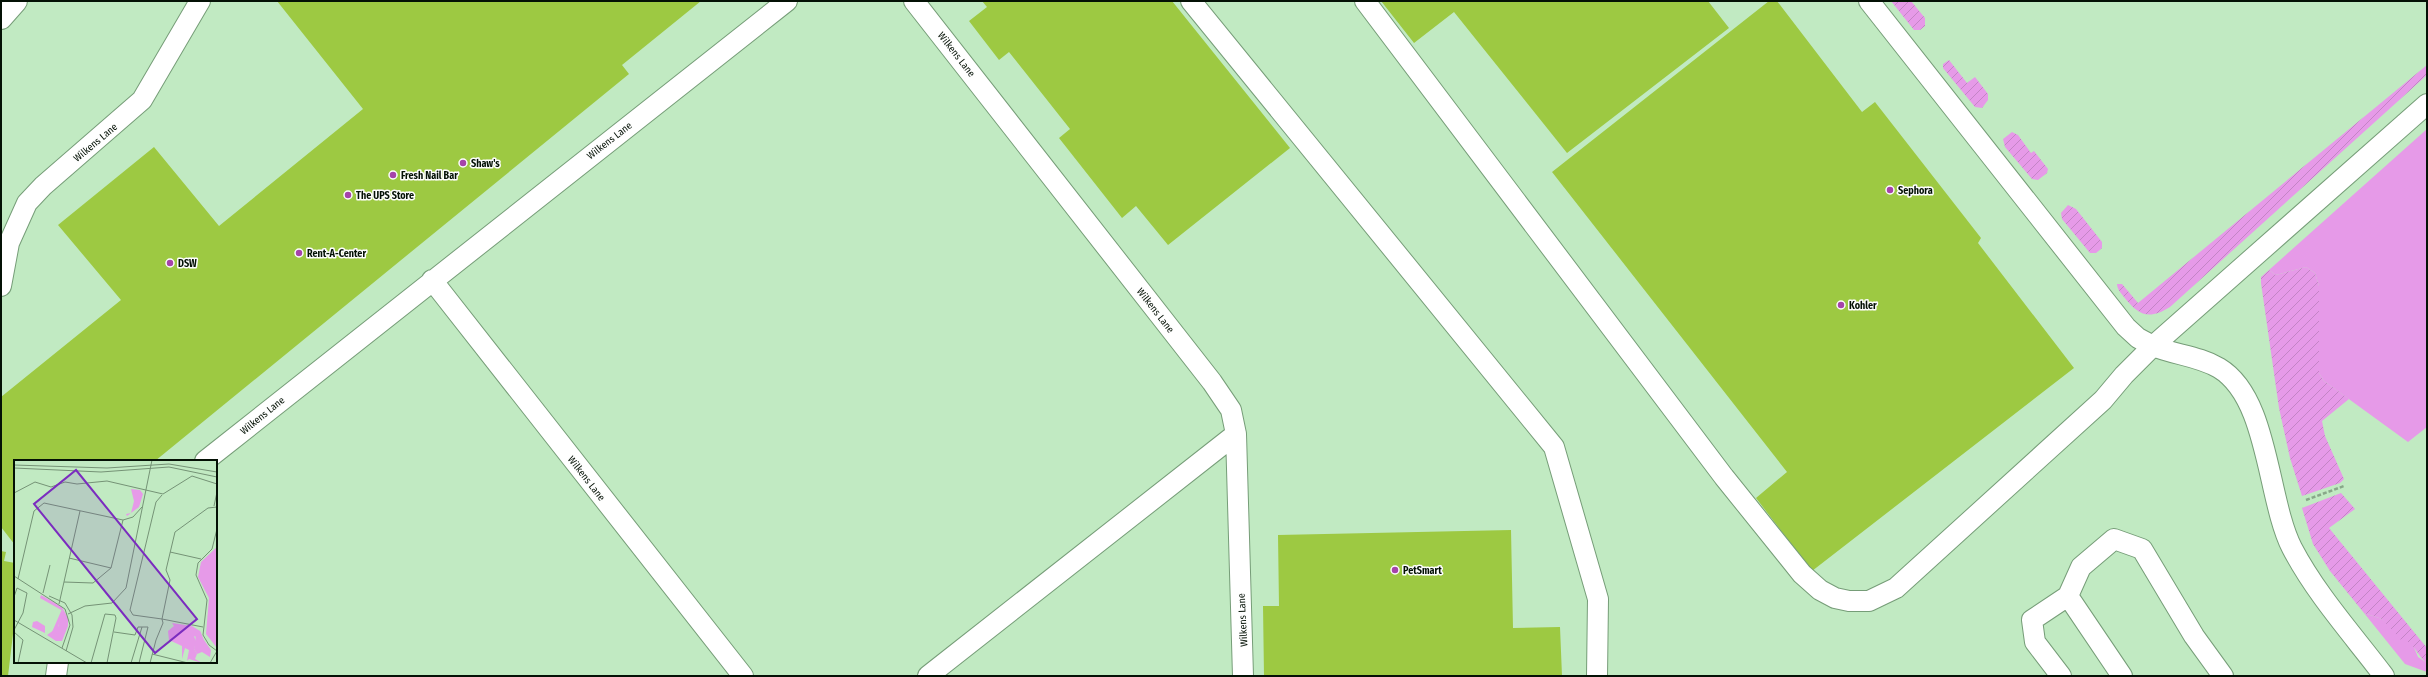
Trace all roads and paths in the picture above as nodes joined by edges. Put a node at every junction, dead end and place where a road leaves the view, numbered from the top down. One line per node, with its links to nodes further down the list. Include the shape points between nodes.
1 (16, 1): 8 (street)
2 (200, 1): 11 (lane, Wilkens Lane, via 142,100 27,203 9,243)
3 (786, 1): 10 (lane, Wilkens Lane)
4 (914, 1): 13 (lane, Wilkens Lane, via 1225,399 1231,410)
5 (1191, 1): 23 (lane, via 1554,447 1598,599)
6 (1365, 1): 12 (lane, via 1724,477 1802,574 1820,590 1835,598 1869,601 1896,588 2103,400)
7 (1869, 1): 12 (lane, via 2126,327 2138,338)
8 (1, 18)
9 (2427, 104): 12 (lane)
10 (432, 280): 14 (lane, Wilkens Lane); 20 (lane, Wilkens Lane)
11 (1, 286)
12 (2153, 346): 27 (lane, via 2169,353 2205,360 2232,378 2244,395 2254,416 2292,547 2314,584)
13 (1236, 434): 21 (lane); 22 (lane, Wilkens Lane)
14 (206, 460)
15 (2344, 486): 16 (path)
16 (2300, 502)
17 (2068, 596): 24 (lane, via 2032,620 2035,642); 25 (lane); 26 (lane, via 2080,567 2114,539 2142,549 2194,636)
18 (58, 663): 19 (lane)
19 (56, 676)
20 (743, 676)
21 (928, 676)
22 (1243, 676)
23 (1597, 676)
24 (2061, 676)
25 (2122, 676)
26 (2223, 676)
27 (2384, 676)

